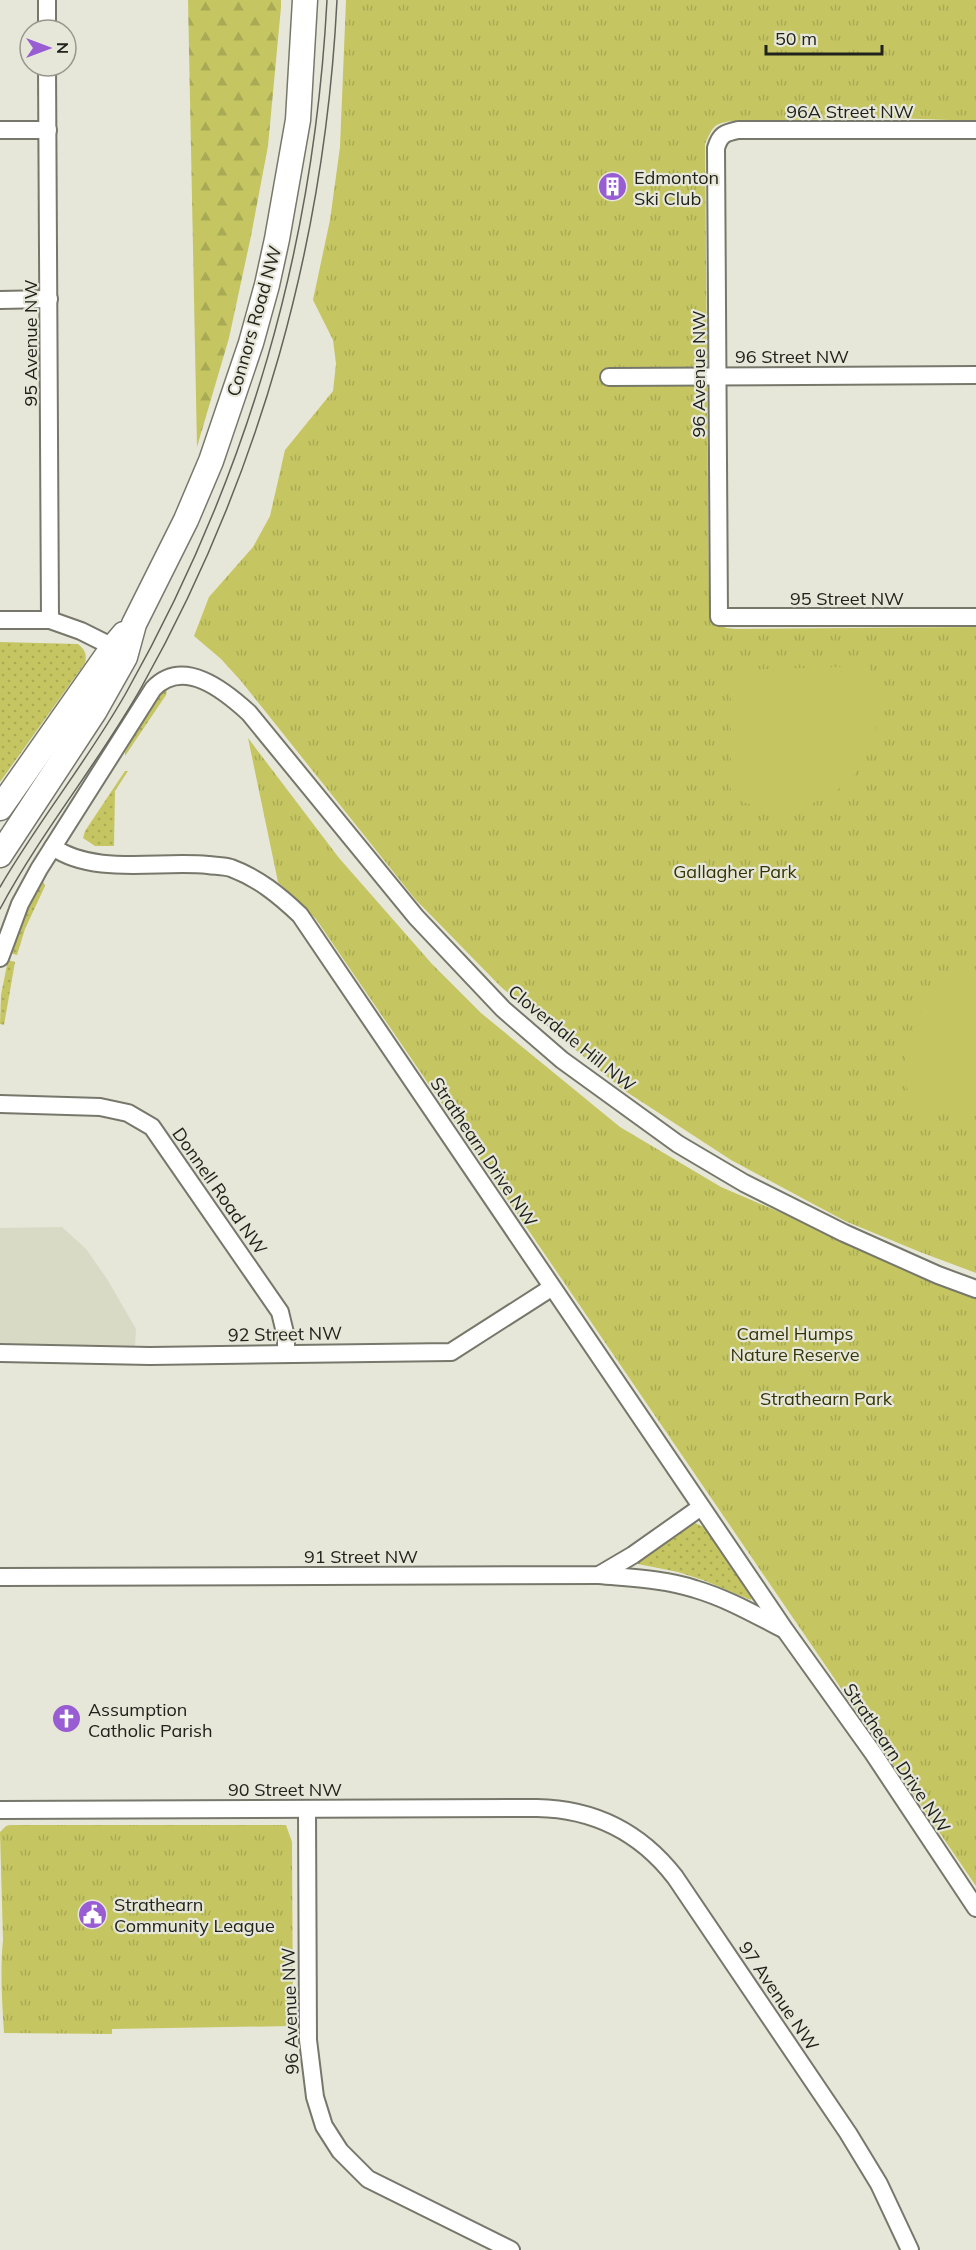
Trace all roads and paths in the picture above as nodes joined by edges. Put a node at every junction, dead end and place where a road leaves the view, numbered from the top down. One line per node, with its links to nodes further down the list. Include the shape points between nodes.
1 (47, 0): 3 (street)
2 (305, 0): 18 (main road, Connors Road NW, via 298,120 267,285 211,461)
3 (47, 18)
4 (47, 78): 6 (street, 95 Avenue NW)
5 (0, 130): 6 (street)
6 (48, 130): 9 (street, 95 Avenue NW)
7 (976, 130): 8 (street, 96A Street NW)
8 (724, 133): 12 (street, 96 Avenue NW, via 716,148)
9 (49, 299): 10 (street); 17 (street, 95 Avenue NW)
10 (0, 300)
11 (976, 375): 12 (street, 96 Street NW)
12 (717, 376): 13 (street, 96 Street NW); 14 (street, 96 Avenue NW)
13 (609, 377)
14 (718, 617): 15 (street, 95 Street NW)
15 (976, 617)
16 (0, 620): 17 (street)
17 (50, 620): 19 (street)
18 (134, 624): 19 (main road, Connors Road NW); 22 (main road, Connors Road NW, via 125,657 94,712)
19 (113, 647): 20 (main road, Connors Road NW)
20 (0, 808)
21 (53, 847): 23 (street, via 20,904); 25 (street, Strathearn Drive NW, via 70,858 112,864 229,867 282,898 300,915); 26 (street, Cloverdale Hill NW, via 153,689 169,677 194,676 206,681 249,713 416,917 503,1009 562,1060 678,1144 744,1183 844,1233)
22 (0, 855)
23 (0, 958)
24 (0, 1104): 28 (street, Donnell Road NW, via 100,1107 128,1113 152,1127 280,1312)
25 (551, 1288): 28 (street, 92 Street NW, via 452,1352); 29 (street, Strathearn Drive NW)
26 (976, 1289)
27 (0, 1353): 28 (street, 92 Street NW)
28 (286, 1353)
29 (701, 1507): 30 (street); 32 (street, Strathearn Drive NW)
30 (599, 1575): 31 (street, 91 Street NW); 32 (street, Strathearn Drive NW, via 656,1580 696,1589)
31 (0, 1577)
32 (785, 1630): 36 (street, Strathearn Drive NW)
33 (307, 1809): 34 (street, 90 Street NW); 35 (street, 90 Street NW); 37 (street, 96 Avenue NW, via 308,2040 315,2097 324,2126 340,2151 368,2179)
34 (0, 1810)
35 (569, 1810): 38 (street, 97 Avenue NW, via 630,1834 656,1854 675,1876 848,2133 884,2194)
36 (976, 1908)
37 (510, 2250)
38 (910, 2250)

